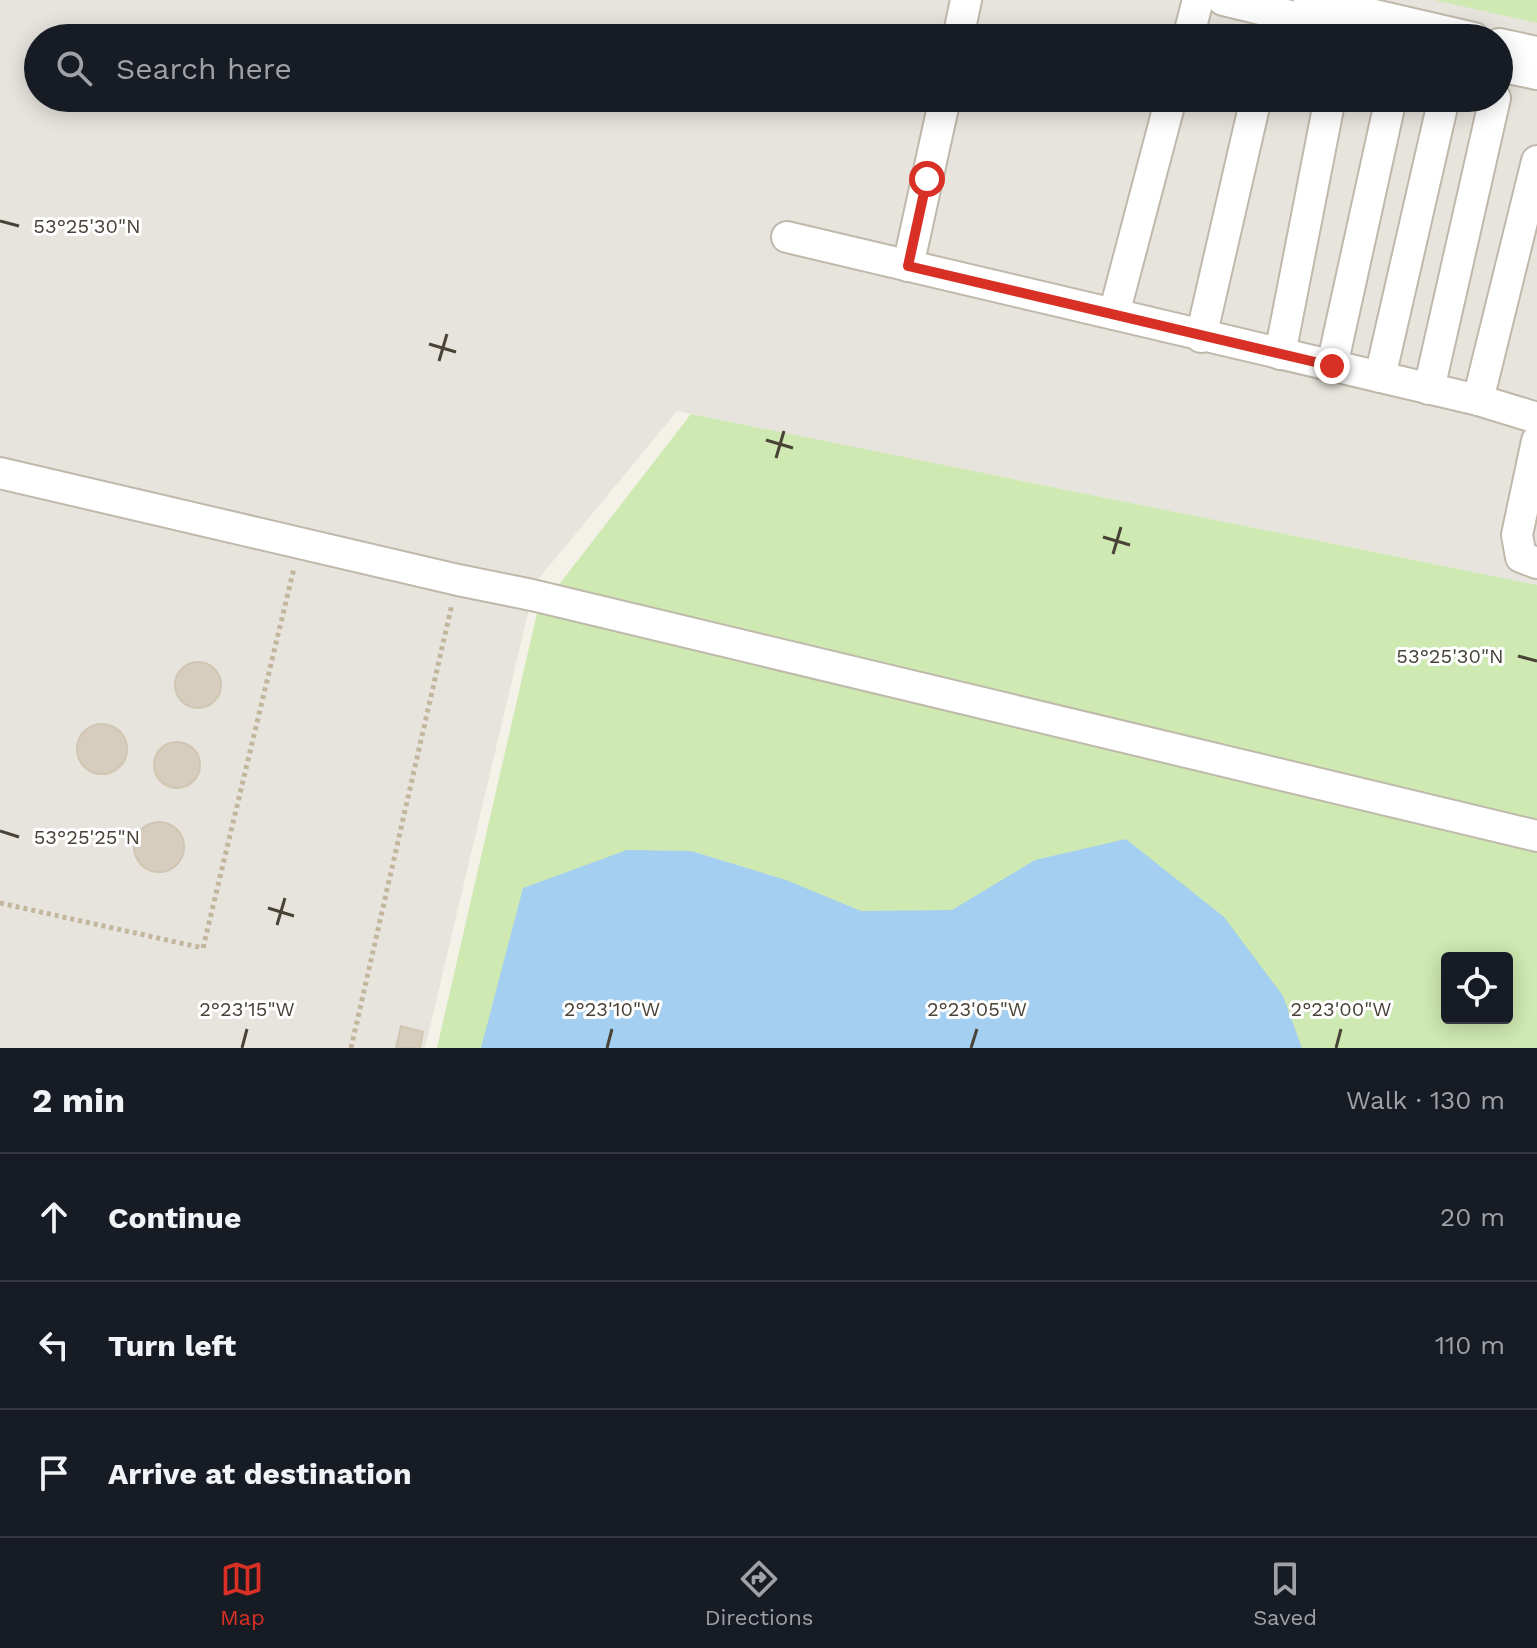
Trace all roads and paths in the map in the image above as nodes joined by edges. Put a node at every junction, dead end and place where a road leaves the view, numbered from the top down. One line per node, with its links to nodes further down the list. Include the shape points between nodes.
1 (966, 0): 5 (lane)
2 (1198, 0): 6 (lane)
3 (1223, 0): 7 (lane)
4 (1309, 0): 8 (lane)
5 (961, 24)
6 (1192, 24)
7 (1271, 24)
8 (1413, 24)
9 (1537, 52): 10 (lane)
10 (1513, 60)
11 (1513, 68): 12 (lane)
12 (1537, 74)
13 (942, 112): 22 (lane)
14 (1167, 112): 23 (lane)
15 (1253, 112): 24 (lane)
16 (1327, 112): 25 (lane)
17 (1388, 112): 26 (lane)
18 (1441, 112): 27 (lane)
19 (1492, 112): 28 (lane)
20 (1537, 161): 29 (lane)
21 (787, 237): 22 (lane)
22 (908, 266): 23 (lane)
23 (1114, 314): 24 (lane)
24 (1201, 337): 25 (lane)
25 (1280, 354): 26 (lane)
26 (1332, 366): 27 (lane)
27 (1380, 377): 28 (lane)
28 (1429, 389): 29 (lane)
29 (1478, 400): 30 (lane)
30 (1537, 418)
31 (1537, 441): 34 (lane, via 1517,535 1521,557)
32 (0, 473): 33 (lane)
33 (300, 543): 35 (lane); 37 (path, via 203,948)
34 (1537, 563)
35 (458, 580): 36 (lane); 38 (path)
36 (1537, 836)
37 (0, 903)
38 (351, 1048)

